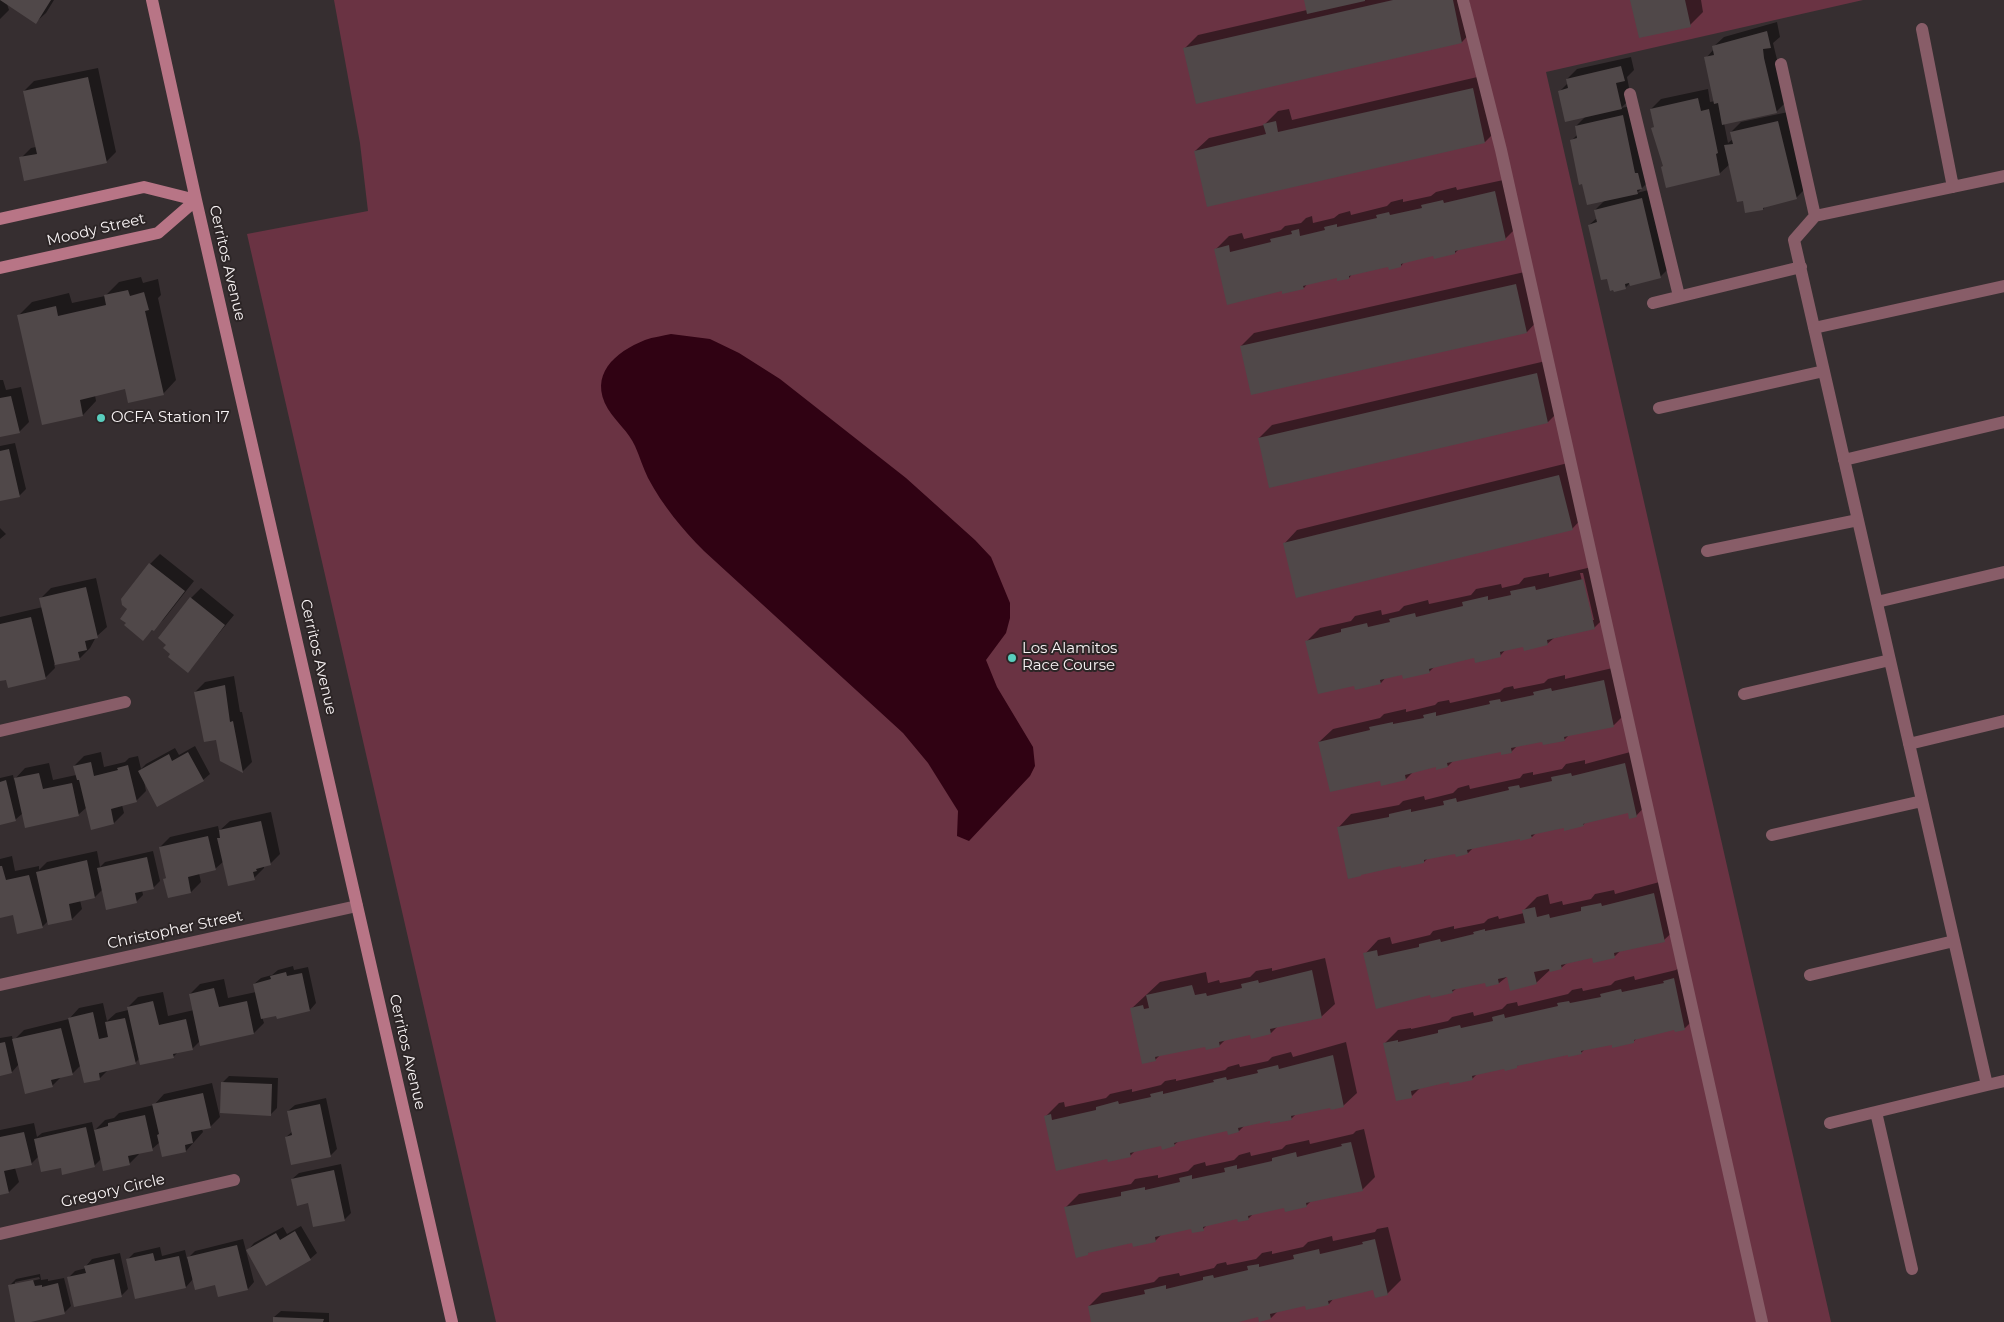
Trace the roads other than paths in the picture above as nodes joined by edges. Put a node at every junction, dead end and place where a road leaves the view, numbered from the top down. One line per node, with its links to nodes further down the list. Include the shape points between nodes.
1 (152, 0): 8 (main road, Cerritos Avenue)
2 (1463, 0): 45 (street, via 1501,150)
3 (1922, 29): 7 (street)
4 (1782, 64): 9 (street)
5 (1630, 94): 14 (street)
6 (2004, 176): 7 (street)
7 (1953, 187): 9 (street)
8 (196, 200): 10 (main road, Moody Street, via 144,187); 12 (main road, Moody Street, via 158,233); 33 (main road, Cerritos Avenue)
9 (1815, 216): 11 (street, via 1794,240)
10 (0, 219)
11 (1801, 267): 14 (street); 16 (street)
12 (0, 268)
13 (2004, 286): 16 (street)
14 (1679, 296): 15 (street)
15 (1652, 303)
16 (1814, 328): 17 (street)
17 (1824, 371): 18 (street); 20 (street)
18 (1659, 408)
19 (2004, 422): 20 (street)
20 (1844, 460): 21 (street)
21 (1858, 520): 22 (street); 24 (street)
22 (1707, 551)
23 (2004, 572): 24 (street)
24 (1877, 602): 25 (street)
25 (1890, 660): 26 (street); 30 (street)
26 (1744, 694)
27 (125, 702): 29 (street)
28 (2004, 721): 30 (street)
29 (0, 731)
30 (1909, 744): 31 (street)
31 (1922, 801): 32 (street); 34 (street)
32 (1772, 835)
33 (358, 906): 36 (street, Christopher Street); 44 (main road, Cerritos Avenue)
34 (1954, 941): 35 (street); 38 (street)
35 (1810, 974)
36 (0, 985)
37 (2004, 1082): 38 (street)
38 (1987, 1085): 39 (street)
39 (1876, 1112): 40 (street); 43 (street)
40 (1830, 1123)
41 (234, 1180): 42 (street, Gregory Circle)
42 (0, 1234)
43 (1912, 1269)
44 (452, 1322)
45 (1762, 1322)

